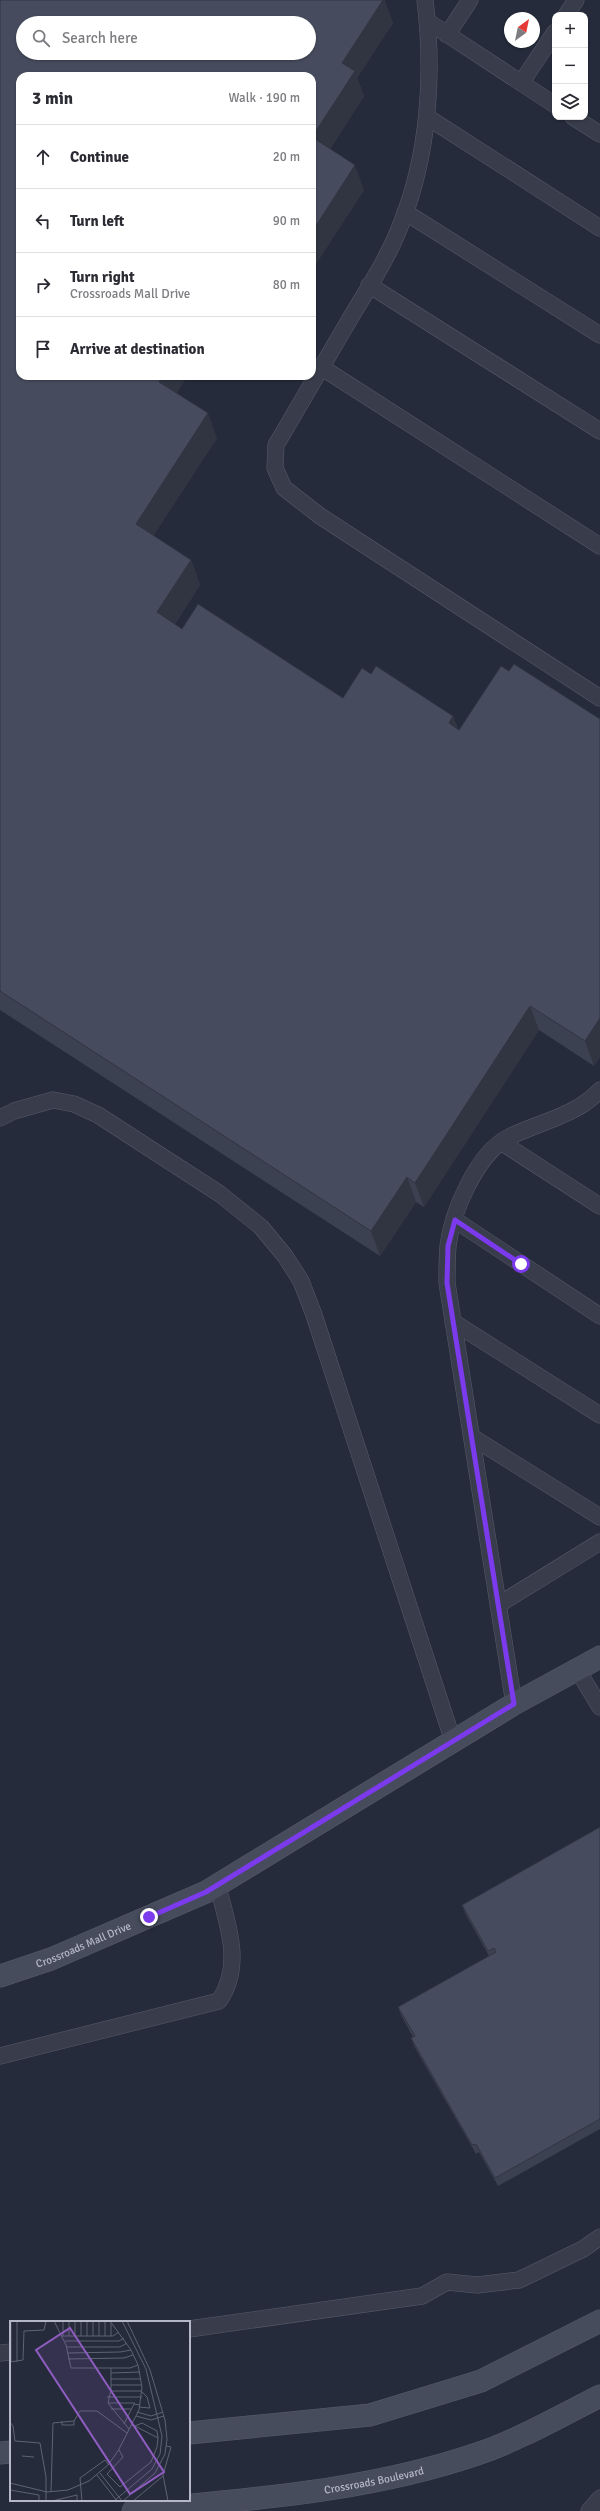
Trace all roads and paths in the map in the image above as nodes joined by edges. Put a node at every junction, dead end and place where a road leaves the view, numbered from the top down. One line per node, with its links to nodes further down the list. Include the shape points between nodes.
1 (425, 0): 5 (lane)
2 (470, 0): 6 (lane)
3 (576, 0): 4 (lane)
4 (568, 12)
5 (427, 21): 6 (lane); 10 (lane, via 430,70)
6 (447, 34): 8 (lane)
7 (552, 36): 8 (lane)
8 (521, 83): 9 (lane)
9 (552, 103)
10 (427, 117): 13 (lane); 14 (lane)
11 (579, 120): 12 (lane)
12 (598, 130)
13 (405, 212): 15 (lane); 16 (lane)
14 (600, 228)
15 (370, 285): 17 (lane); 20 (lane)
16 (600, 335)
17 (321, 367): 18 (lane); 21 (lane)
18 (316, 376)
19 (314, 380): 22 (lane, via 276,445 275,468 284,488 320,516)
20 (600, 431)
21 (600, 546)
22 (600, 698)
23 (598, 1094): 25 (lane, via 576,1109)
24 (0, 1118): 39 (lane, via 14,1110 53,1100 74,1104 98,1115 220,1194 261,1227 285,1256 301,1281 314,1315)
25 (501, 1142): 26 (lane); 27 (lane, via 481,1162 461,1201)
26 (600, 1206)
27 (455, 1220): 28 (lane); 29 (lane, via 448,1246 447,1283)
28 (600, 1316)
29 (453, 1322): 30 (lane); 31 (lane)
30 (600, 1415)
31 (472, 1437): 32 (lane); 34 (lane)
32 (600, 1517)
33 (600, 1542): 34 (lane)
34 (498, 1605): 37 (lane)
35 (600, 1657): 36 (main road, Crossroads Mall Drive)
36 (577, 1669): 37 (main road, Crossroads Mall Drive); 38 (lane)
37 (514, 1704): 39 (main road, Crossroads Mall Drive)
38 (600, 1707)
39 (453, 1741): 40 (main road, Crossroads Mall Drive)
40 (217, 1884): 41 (main road, Crossroads Mall Drive, via 206,1892 50,1959); 42 (lane, via 232,1938 232,1961 227,1990 219,2001)
41 (0, 1976)
42 (0, 2056)
43 (600, 2237): 45 (lane, via 583,2249 519,2280 477,2285 447,2282 422,2296)
44 (600, 2321): 49 (main road, via 480,2381 370,2414)
45 (190, 2328)
46 (10, 2352): 47 (lane)
47 (0, 2353)
48 (600, 2396): 53 (main road, Crossroads Boulevard, via 544,2425 478,2454 398,2477 325,2490)
49 (190, 2433)
50 (10, 2452): 51 (main road)
51 (0, 2453)
52 (600, 2498): 54 (lane)
53 (133, 2511)
54 (588, 2511)

